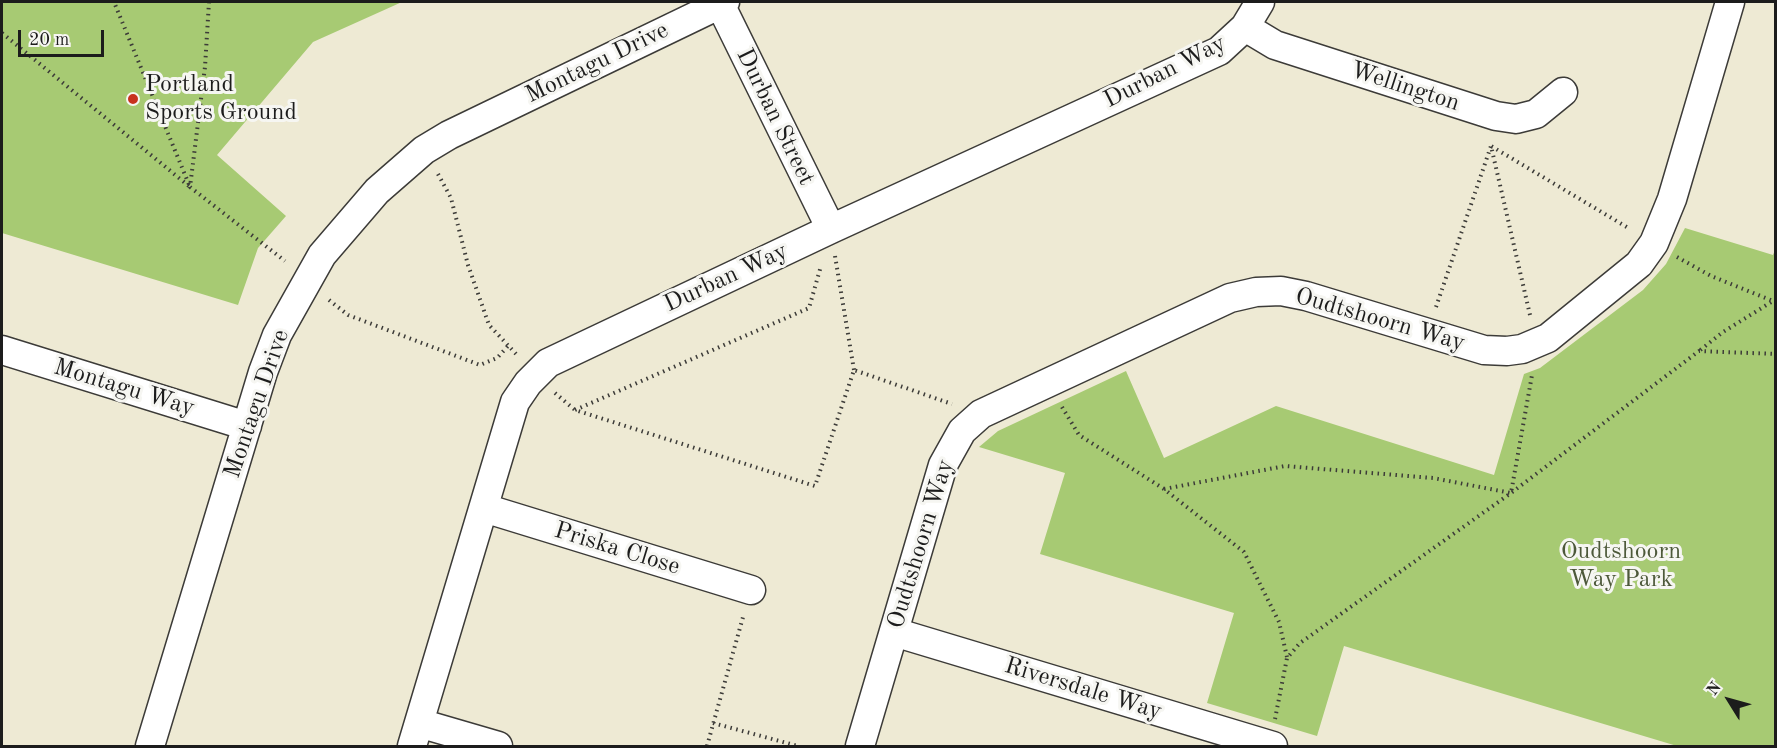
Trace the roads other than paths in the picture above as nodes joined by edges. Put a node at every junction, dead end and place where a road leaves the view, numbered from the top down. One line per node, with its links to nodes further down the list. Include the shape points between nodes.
1 (1260, 2): 4 (street, Durban Way)
2 (1730, 2): 11 (street, Oudtshoorn Way, via 1672,199 1654,243 1639,264 1548,338 1507,351 1484,350 1306,296 1281,291 1230,298 981,414 962,431 944,465)
3 (722, 3): 6 (street, Durban Street); 8 (street, Montagu Drive, via 449,135 424,150 377,191 346,224 304,282 277,335)
4 (1245, 27): 5 (street, Wellington, via 1275,45 1496,116 1516,119 1536,114); 6 (street, Durban Way, via 1219,51)
5 (1563, 92)
6 (831, 229): 9 (street, Durban Way, via 562,355 535,375 515,402)
7 (3, 357): 8 (street, Montagu Way)
8 (248, 426): 14 (street, Montagu Drive)
9 (484, 508): 10 (street, Priska Close); 12 (street, Durban Way)
10 (751, 590)
11 (894, 632): 13 (street, Riversdale Way); 16 (street, Oudtshoorn Way)
12 (416, 735): 15 (street)
13 (1271, 746)
14 (150, 747)
15 (498, 747)
16 (860, 747)

